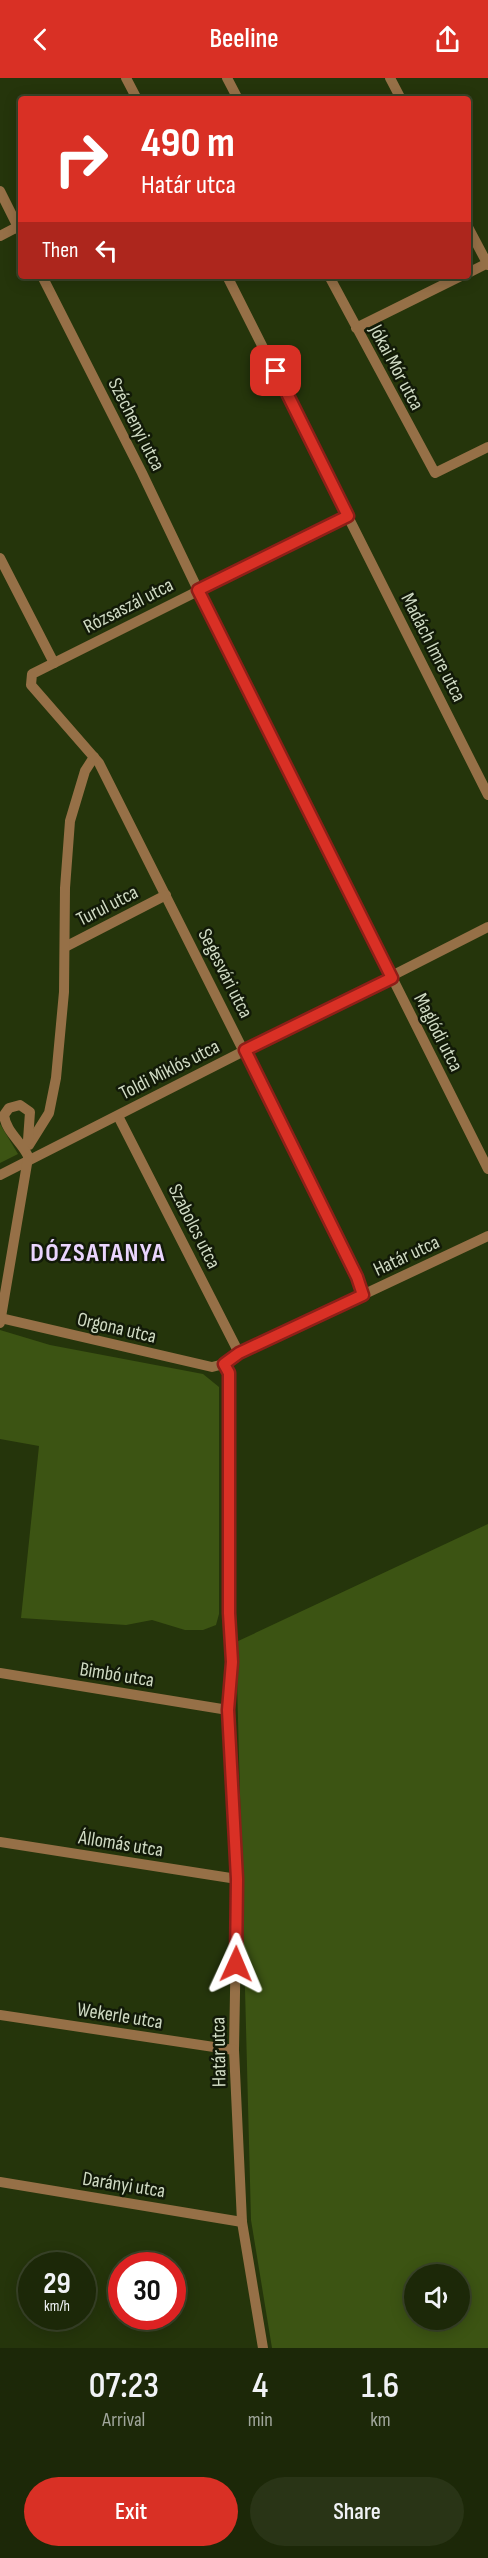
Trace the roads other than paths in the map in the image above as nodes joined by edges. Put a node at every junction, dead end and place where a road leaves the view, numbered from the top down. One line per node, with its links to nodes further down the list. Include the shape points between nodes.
1 (126, 78): 4 (street)
2 (227, 78): 5 (street)
3 (390, 78): 6 (street)
4 (135, 96)
5 (236, 96)
6 (399, 96)
7 (0, 192): 8 (street)
8 (18, 224)
9 (18, 229): 11 (street)
10 (471, 233): 12 (street)
11 (0, 236)
12 (488, 264): 13 (street)
13 (471, 272)
14 (44, 279): 22 (street, Széchenyi utca)
15 (229, 279): 20 (street, Madách Imre utca)
16 (332, 279): 18 (street, Jókai Mór utca)
17 (455, 279): 18 (street)
18 (357, 328): 19 (street, Jókai Mór utca, via 435,473)
19 (488, 447)
20 (348, 516): 22 (street, Rózsaszál utca); 26 (street, Madách Imre utca)
21 (0, 558): 23 (street)
22 (198, 590): 23 (street, Rózsaszál utca); 30 (street, Maglódi utca)
23 (54, 663): 24 (street, Rózsaszál utca, via 32,674)
24 (31, 685): 25 (street, Segesvári utca)
25 (94, 757): 27 (street, Segesvári utca); 29 (street, via 85,771 70,821 64,888)
26 (488, 795)
27 (166, 895): 29 (street, Turul utca); 31 (street, Segesvári utca)
28 (488, 927): 30 (street, Toldi Miklós utca)
29 (65, 946): 33 (street, via 56,1078 49,1113)
30 (392, 978): 31 (street, Toldi Miklós utca); 34 (street, Maglódi utca)
31 (245, 1050): 32 (street, Toldi Miklós utca); 37 (street, Segesvári utca)
32 (118, 1116): 33 (street, Toldi Miklós utca); 39 (street, Szabolcs utca)
33 (28, 1154): 35 (street, Toldi Miklós utca); 38 (street)
34 (488, 1169)
35 (0, 1175)
36 (488, 1236): 37 (street, Határ utca)
37 (363, 1295): 39 (street, Határ utca)
38 (1, 1321): 40 (street, Orgona utca, via 212,1367)
39 (239, 1353): 40 (street, Határ utca)
40 (224, 1364): 42 (street, Határ utca, via 229,1373 230,1459 232,1662)
41 (0, 1673): 42 (street, Bimbó utca)
42 (228, 1710): 44 (street, Határ utca)
43 (0, 1842): 44 (street, Állomás utca)
44 (237, 1879): 46 (street, Határ utca)
45 (0, 2015): 46 (street, Wekerle utca)
46 (234, 2050): 48 (street, Határ utca)
47 (0, 2182): 48 (street, Darányi utca)
48 (242, 2222): 49 (street, Határ utca)
49 (263, 2348)

